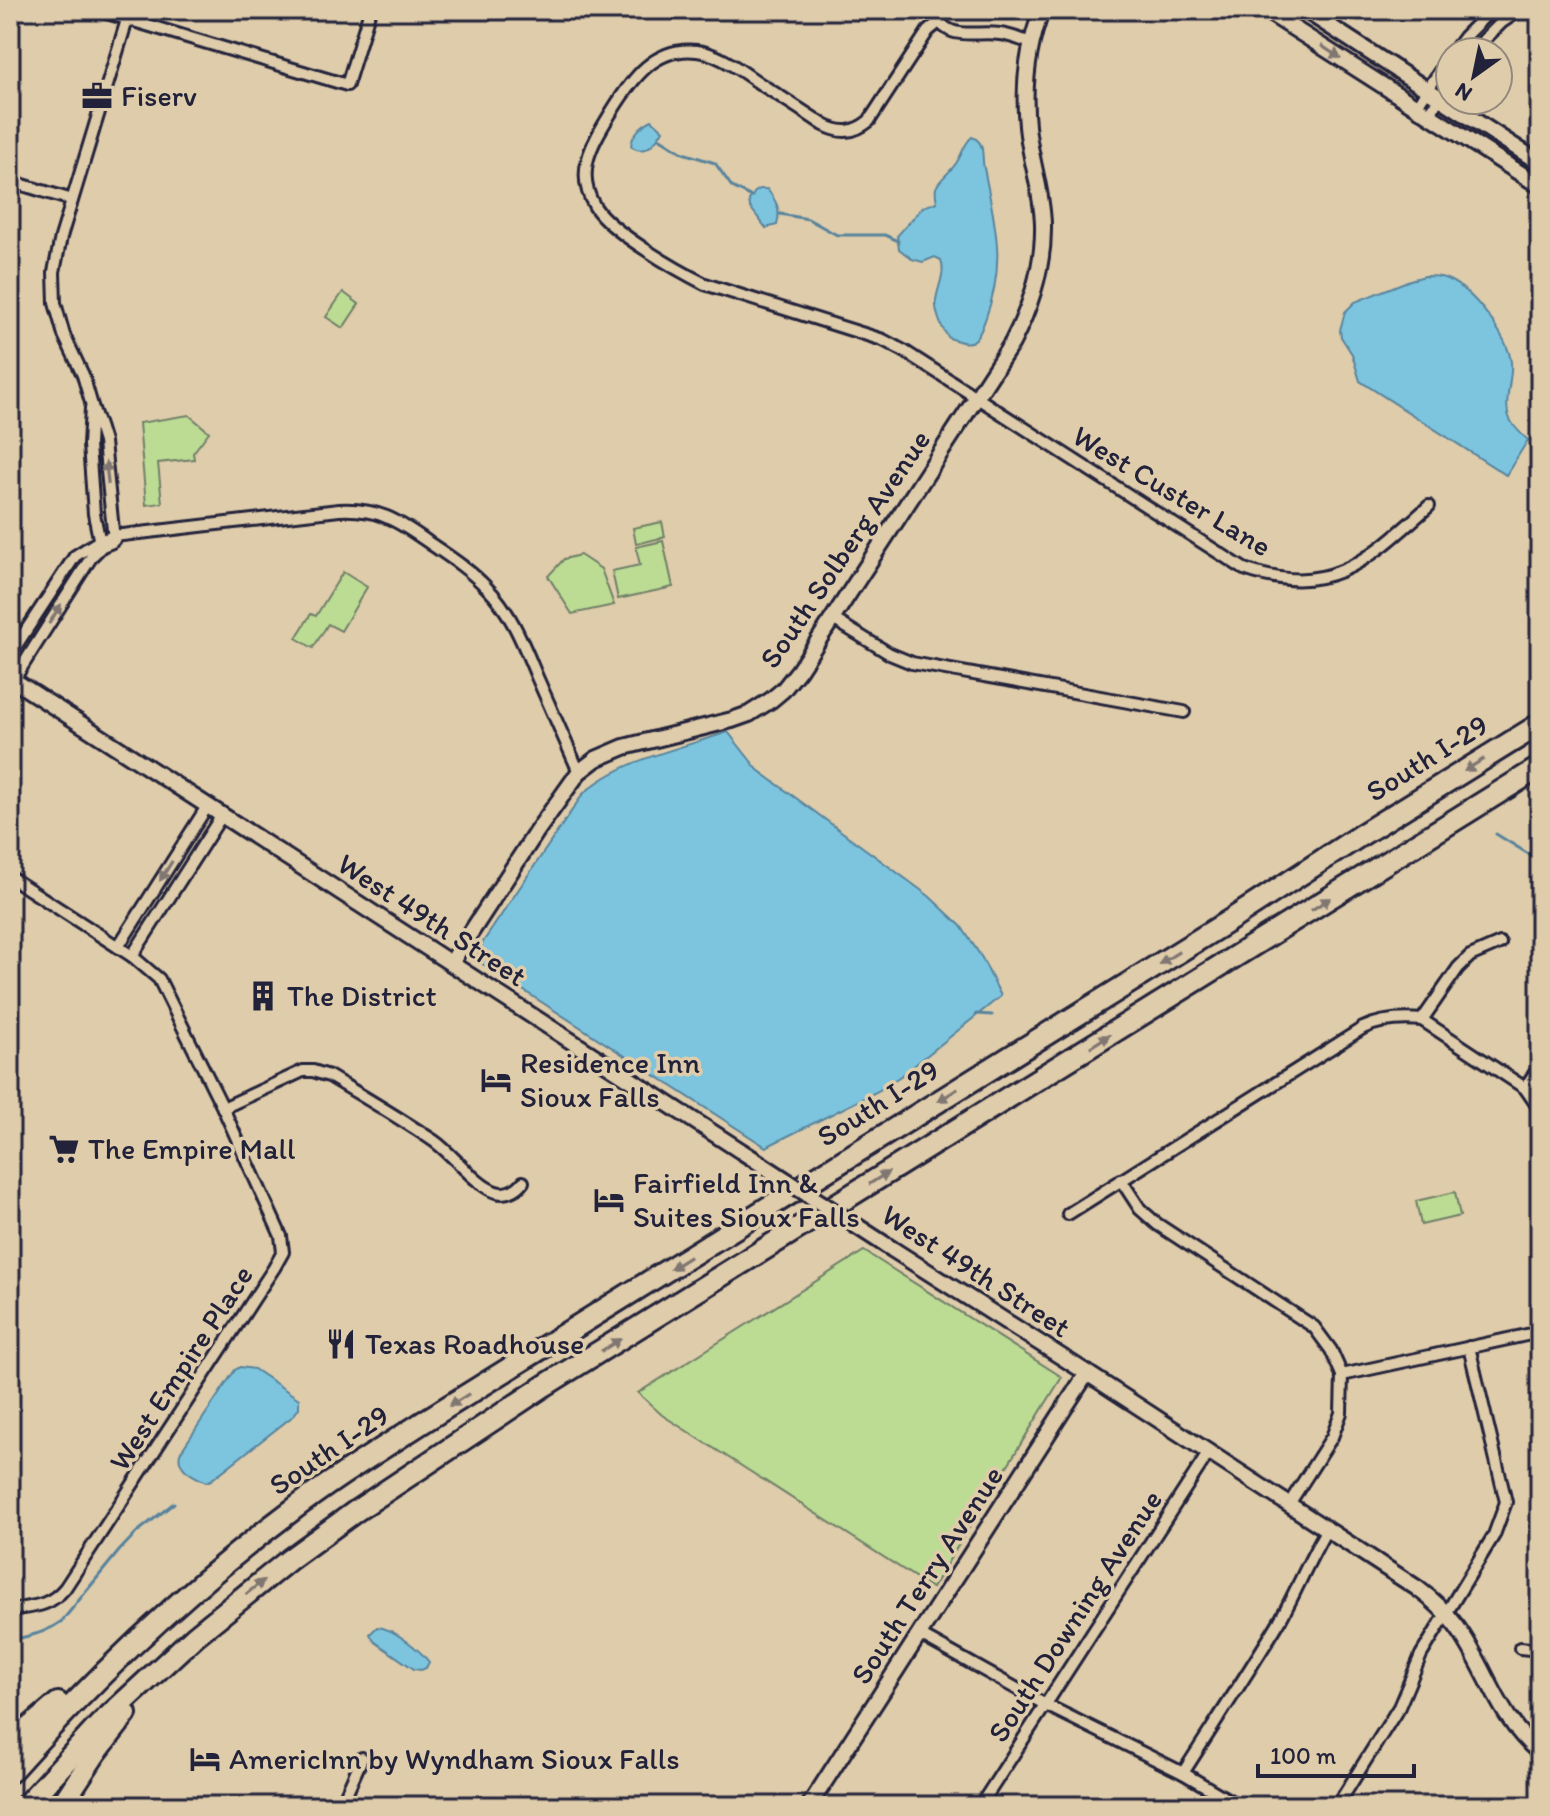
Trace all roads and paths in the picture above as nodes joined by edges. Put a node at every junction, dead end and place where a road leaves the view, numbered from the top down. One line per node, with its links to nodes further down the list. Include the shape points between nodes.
1 (97, 10): 9 (street)
2 (370, 10): 9 (street, via 347,85)
3 (933, 10): 10 (street)
4 (1042, 10): 13 (main road, South Solberg Avenue)
5 (1265, 10): 15 (main road, one-way to 15)
6 (1305, 10): 14 (main road)
7 (1491, 10): 11 (street)
8 (1520, 10): 12 (street)
9 (129, 15): 20 (street)
10 (939, 22): 13 (street, via 956,32 999,33); 21 (street, West Custer Lane, via 869,121 846,132 824,125 709,53 659,58 637,74 594,140 586,181 594,206 610,224 684,273 732,294 883,340)
11 (1465, 36)
12 (1488, 36)
13 (1031, 43): 21 (main road, South Solberg Avenue, via 1027,126 1043,227 1037,279 1012,343)
14 (1434, 93): 15 (street)
15 (1422, 111): 19 (main road)
16 (1469, 116): 17 (main road)
17 (1540, 163)
18 (10, 181): 20 (street)
19 (1540, 186)
20 (72, 200): 22 (street, via 56,257 54,288 59,319)
21 (977, 398): 23 (street, West Custer Lane, via 1224,557 1265,576 1291,580 1344,572 1370,557); 26 (main road, South Solberg Avenue)
22 (92, 406): 24 (street, one-way to 22, via 104,442); 25 (street, via 89,445)
23 (1429, 506)
24 (118, 538): 25 (street); 32 (street, via 339,510 366,510 403,525 476,577 508,614)
25 (100, 544): 27 (street, via 82,549 68,564); 28 (street, one-way to 25)
26 (833, 619): 29 (street, via 912,663); 32 (main road, South Solberg Avenue, via 783,690 758,709 624,747)
27 (10, 655)
28 (11, 681): 33 (main road, West 49th Street)
29 (1184, 712)
30 (1540, 724): 55 (highway, South I-29, one-way to 55, via 383,1447 287,1514)
31 (1540, 767): 59 (highway, one-way to 31, via 356,1511 544,1386)
32 (579, 772): 39 (main road, South Solberg Avenue)
33 (208, 805): 34 (main road, West 49th Street); 37 (street, one-way to 37)
34 (222, 815): 38 (street); 39 (main road, West 49th Street)
35 (10, 877): 37 (street, West Empire Place)
36 (1500, 943): 40 (street, via 1470,956)
37 (118, 947): 38 (street, West Empire Place)
38 (132, 956): 43 (street, West Empire Place, via 159,979)
39 (451, 963): 50 (main road, West 49th Street, bridge)
40 (1422, 1020): 42 (street); 45 (street, via 1385,1020 1363,1028)
41 (1540, 1065): 42 (street)
42 (1525, 1088): 44 (street)
43 (223, 1108): 46 (street, via 313,1071 435,1142 486,1187 503,1193); 56 (street, West Empire Place, via 281,1236 283,1252 65,1588 45,1604)
44 (1540, 1113)
45 (1121, 1180): 47 (street); 51 (street, via 1157,1224 1314,1327)
46 (523, 1182)
47 (1068, 1214)
48 (1540, 1332): 49 (street)
49 (1469, 1347): 51 (street); 57 (street, via 1506,1502 1494,1535)
50 (1087, 1373): 52 (main road, West 49th Street); 58 (main road, South Terry Avenue)
51 (1342, 1375): 53 (street, via 1341,1413 1332,1437)
52 (1209, 1452): 53 (main road, West 49th Street); 62 (street, South Downing Avenue)
53 (1289, 1504): 54 (main road, West 49th Street)
54 (1327, 1529): 57 (main road, West 49th Street); 67 (street, via 1279,1621)
55 (184, 1598): 63 (highway); 66 (highway, South I-29)
56 (10, 1610)
57 (1447, 1614): 64 (main road, West 49th Street, via 1501,1708); 74 (street, via 1421,1655 1399,1707)
58 (920, 1635): 62 (street); 71 (main road, South Terry Avenue)
59 (195, 1636): 68 (highway, via 111,1713); 69 (highway, via 116,1726)
60 (1520, 1648): 61 (street)
61 (1540, 1650)
62 (1046, 1705): 67 (street); 72 (street, South Downing Avenue)
63 (10, 1744)
64 (1540, 1753)
65 (362, 1758): 70 (street)
66 (10, 1772)
67 (1183, 1773): 73 (street)
68 (25, 1806)
69 (61, 1806)
70 (338, 1806)
71 (809, 1806)
72 (980, 1806)
73 (1239, 1806)
74 (1337, 1806)

